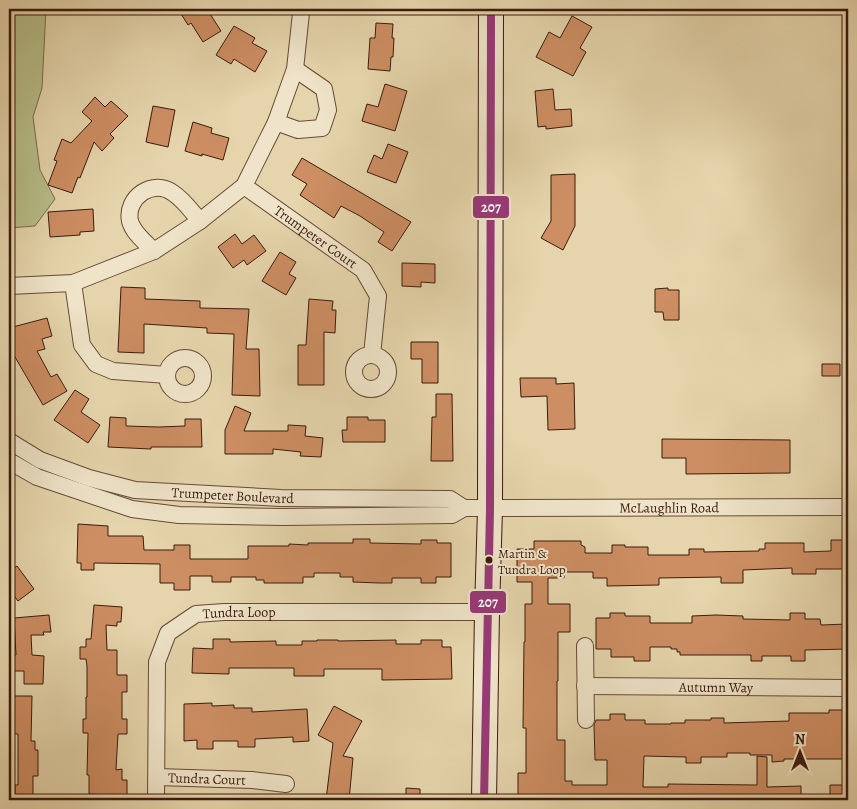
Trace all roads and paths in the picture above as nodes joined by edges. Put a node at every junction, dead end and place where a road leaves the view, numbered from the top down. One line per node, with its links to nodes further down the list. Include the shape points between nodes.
1 (300, 9): 3 (street)
2 (491, 9): 16 (street)
3 (295, 69): 4 (street); 4 (street, via 324,90 328,110 322,128 298,130)
4 (276, 122): 5 (street)
5 (244, 186): 6 (street); 10 (street, Trumpeter Court, via 363,270 378,296)
6 (200, 221): 7 (street); 7 (street, via 173,192 162,188 142,192 134,200 130,221)
7 (154, 252): 8 (street)
8 (73, 283): 9 (street); 11 (street, via 82,345 96,364 113,371)
9 (9, 286)
10 (372, 355)
11 (167, 375)
12 (9, 441): 15 (street, Trumpeter Boulevard, via 40,460 135,490 281,498 450,498)
13 (9, 461): 15 (street, Trumpeter Boulevard, via 37,477 104,501 132,509 179,515 452,515)
14 (848, 507): 16 (street, McLaughlin Road)
15 (464, 508): 16 (street, Trumpeter Boulevard)
16 (490, 509): 17 (street)
17 (487, 612): 22 (street, Tundra Loop, via 196,614 168,633 157,662); 25 (street)
18 (585, 646): 19 (street)
19 (585, 686): 20 (street, Autumn Way); 21 (street)
20 (848, 688)
21 (586, 720)
22 (157, 777): 23 (street, Tundra Court); 24 (street, Tundra Loop)
23 (286, 784)
24 (156, 800)
25 (484, 800)

